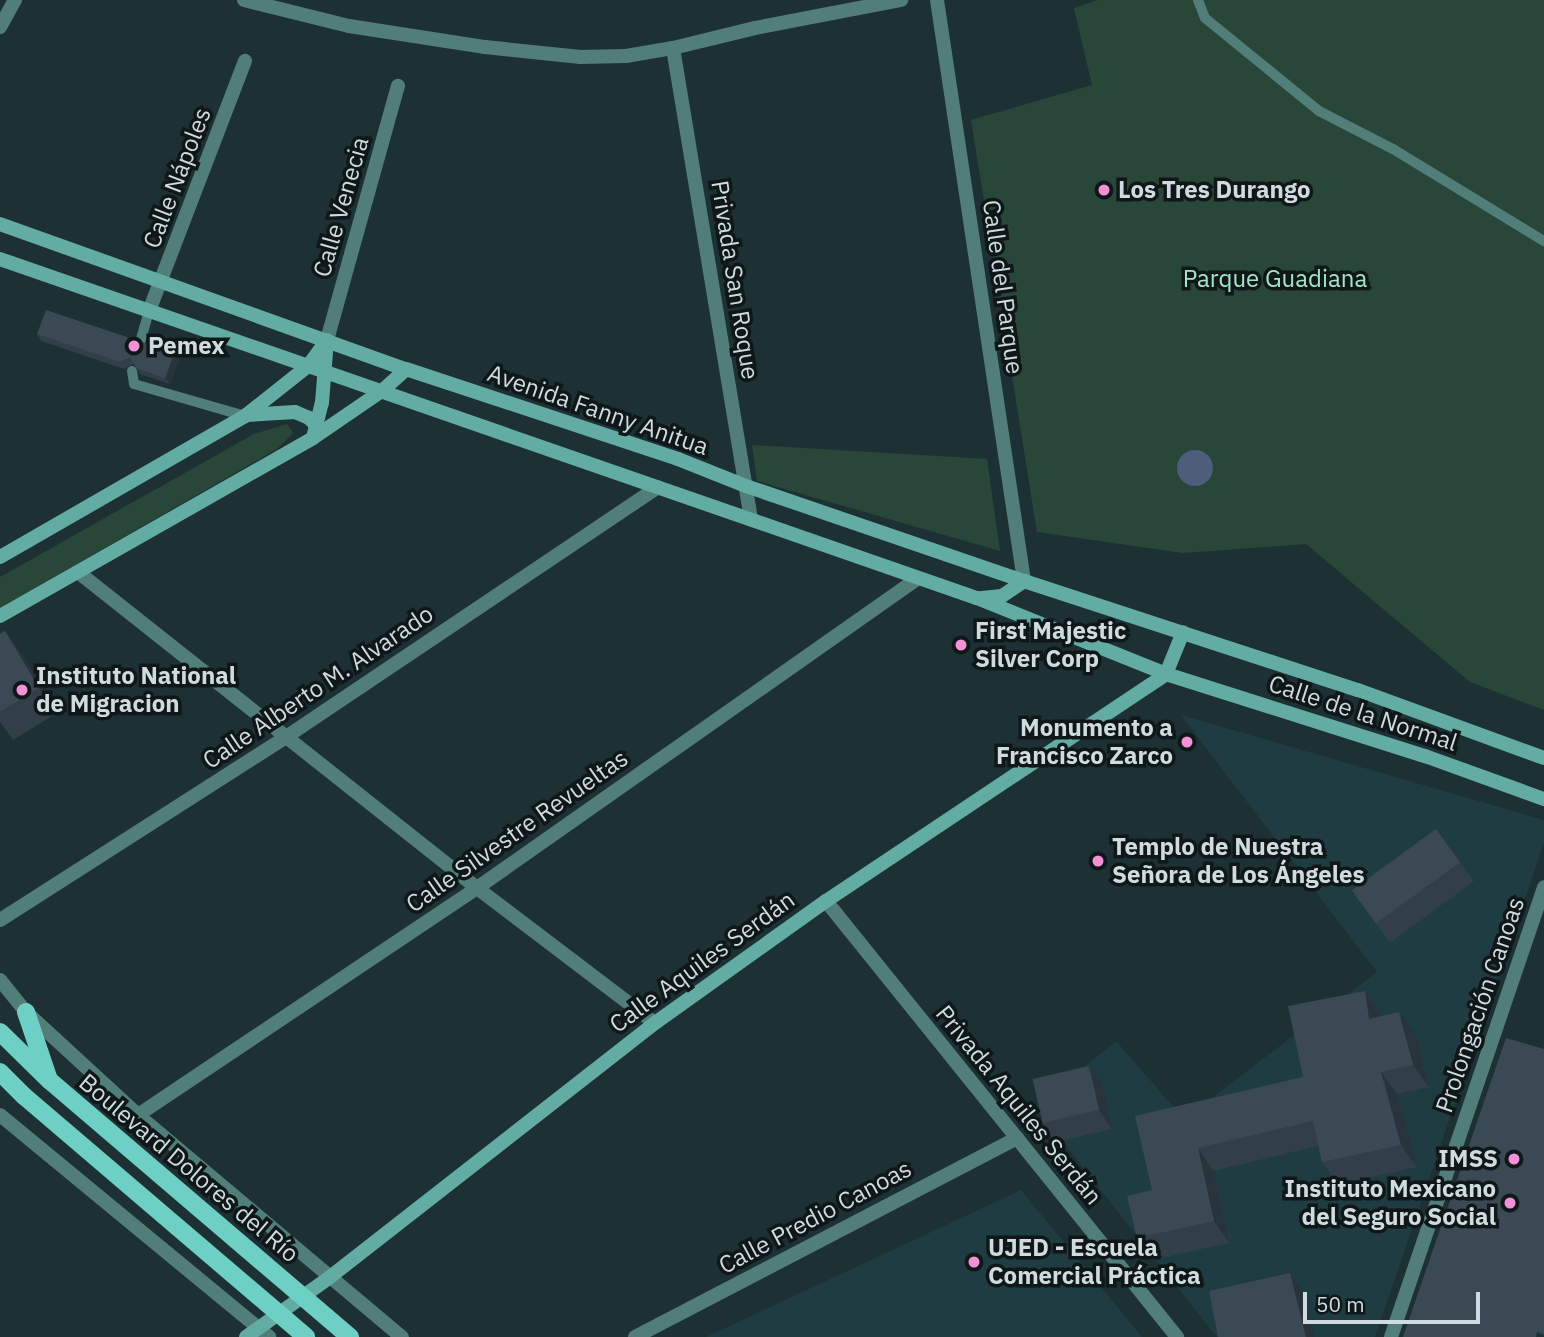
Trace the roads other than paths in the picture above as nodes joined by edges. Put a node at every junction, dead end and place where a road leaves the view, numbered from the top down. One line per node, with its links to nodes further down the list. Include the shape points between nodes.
1 (15, 0): 6 (street)
2 (244, 0): 7 (street, via 349,26 485,47 580,57)
3 (901, 0): 7 (street)
4 (937, 0): 30 (street, Calle del Parque)
5 (1198, 0): 11 (lane, via 1205,18 1320,111 1393,149)
6 (0, 27)
7 (673, 48): 24 (street, Privada San Roque)
8 (245, 61): 13 (street, Calle Nápoles)
9 (398, 86): 15 (street, Calle Venecia)
10 (0, 224): 13 (main road, Avenida Fanny Anitua)
11 (1544, 241)
12 (0, 259): 14 (main road)
13 (162, 282): 14 (street, Calle Nápoles); 15 (main road, Avenida Fanny Anitua)
14 (149, 311): 16 (lane); 17 (main road)
15 (327, 340): 17 (main road); 18 (main road, Avenida Fanny Anitua); 20 (main road)
16 (139, 346)
17 (308, 366): 20 (main road); 22 (main road)
18 (406, 369): 21 (main road); 24 (main road, Avenida Fanny Anitua)
19 (132, 371): 22 (lane, via 134,384)
20 (326, 372): 21 (main road); 23 (main road)
21 (383, 390): 23 (main road); 25 (main road)
22 (245, 416): 23 (main road, via 295,412 309,418); 27 (main road)
23 (315, 432): 28 (main road)
24 (746, 486): 26 (street, Privada San Roque); 30 (main road, Avenida Fanny Anitua)
25 (658, 487): 26 (main road); 35 (street, Calle Alberto M. Alvarado)
26 (751, 520): 29 (main road)
27 (0, 557)
28 (78, 572): 32 (main road); 35 (street)
29 (917, 579): 31 (main road); 39 (street, Calle Silvestre Revueltas)
30 (1024, 581): 31 (main road, via 1002,596); 33 (main road, Avenida Fanny Anitua)
31 (977, 598): 34 (main road)
32 (0, 616)
33 (1183, 632): 34 (main road); 36 (main road, Calle de la Normal)
34 (1166, 674): 37 (main road, Calle de la Normal); 40 (main road, Calle Aquiles Serdán)
35 (286, 737): 39 (street); 41 (street, Calle Alberto M. Alvarado)
36 (1544, 758)
37 (1544, 799)
38 (1544, 887): 61 (street, Prolongación Canoas)
39 (477, 888): 44 (street); 49 (street, Calle Silvestre Revueltas)
40 (826, 901): 44 (main road, Calle Aquiles Serdán); 50 (street, Privada Aquiles Serdán)
41 (0, 920)
42 (0, 980): 43 (street)
43 (26, 1012): 47 (main road); 49 (street)
44 (655, 1023): 51 (main road, Calle Aquiles Serdán)
45 (0, 1032): 47 (main road, Boulevard Dolores del Río)
46 (0, 1072): 53 (main road)
47 (49, 1080): 52 (main road, Boulevard Dolores del Río)
48 (0, 1115): 54 (street)
49 (138, 1115): 51 (street)
50 (1017, 1138): 59 (street, Calle Predio Canoas); 60 (street, Privada Aquiles Serdán)
51 (330, 1277): 52 (main road, Calle Aquiles Serdán); 58 (street)
52 (303, 1297): 53 (main road, Calle Aquiles Serdán); 57 (main road, Boulevard Dolores del Río)
53 (279, 1314): 54 (main road, Calle Aquiles Serdán); 56 (main road)
54 (264, 1333): 55 (main road, Calle Aquiles Serdán)
55 (246, 1337)
56 (306, 1337)
57 (350, 1337)
58 (402, 1337)
59 (635, 1337)
60 (1177, 1337)
61 (1391, 1337)

